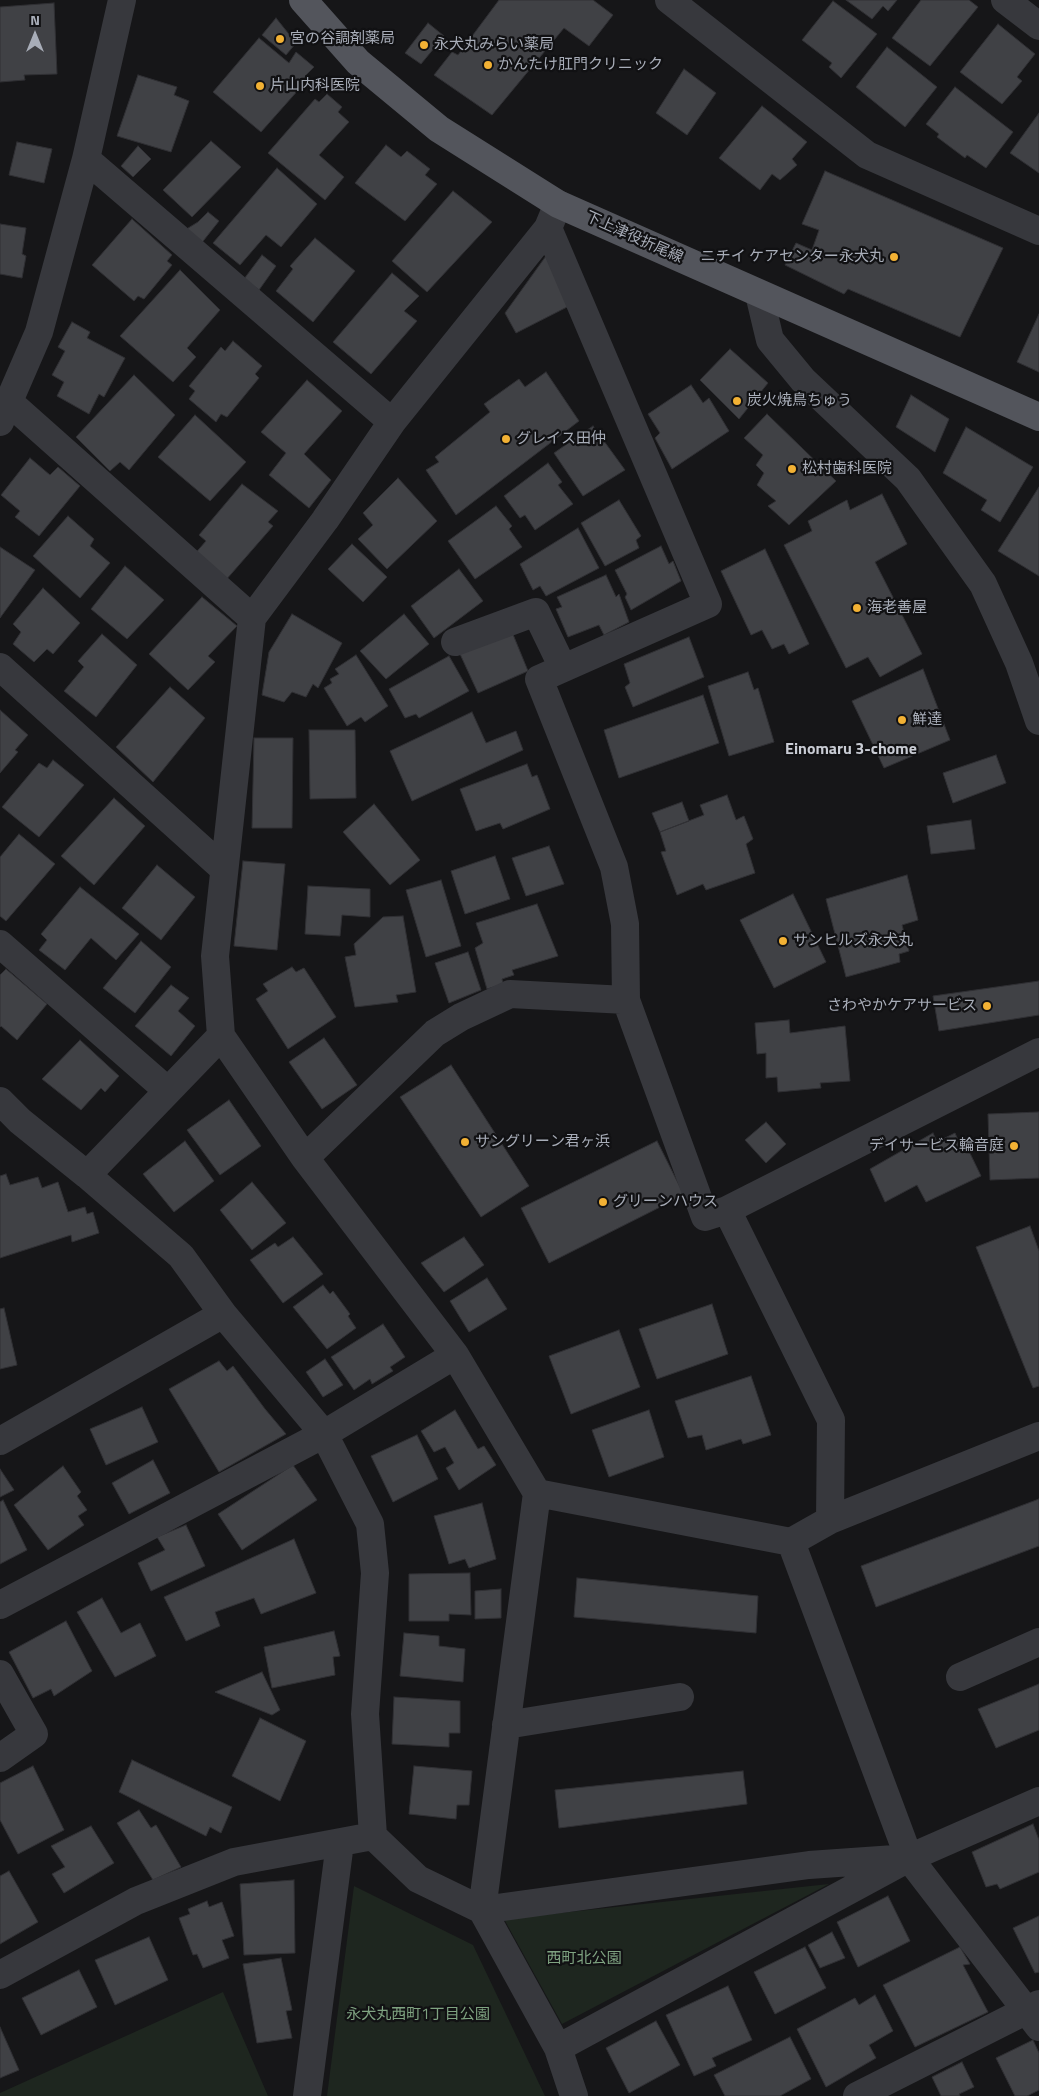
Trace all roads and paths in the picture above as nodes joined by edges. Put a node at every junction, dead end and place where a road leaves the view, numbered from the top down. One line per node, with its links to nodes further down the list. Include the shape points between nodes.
1 (122, 0): 6 (street)
2 (303, 0): 7 (main road, 下上津役折尾線, via 358,62)
3 (669, 0): 8 (street, via 867,155)
4 (1005, 0): 5 (street)
5 (1039, 26)
6 (86, 158): 10 (street, via 39,332); 12 (street)
7 (553, 216): 9 (main road, 下上津役折尾線); 12 (street); 16 (street, via 646,457 708,604)
8 (1039, 231)
9 (759, 294): 11 (main road, 下上津役折尾線); 17 (street, via 770,340 803,380 908,479 983,584 1019,663)
10 (4, 412): 13 (street)
11 (1039, 417)
12 (392, 422): 13 (street)
13 (252, 618): 18 (street)
14 (454, 642): 16 (street, via 536,612)
15 (0, 667): 18 (street)
16 (563, 668): 20 (street, via 539,678 614,867 625,924)
17 (1039, 721)
18 (224, 869): 21 (street, via 215,956)
19 (0, 944): 23 (street)
20 (626, 1000): 25 (street, via 510,994 461,1017 435,1033); 27 (street)
21 (222, 1036): 23 (street); 25 (street)
22 (1039, 1052): 27 (street)
23 (168, 1091): 26 (street)
24 (0, 1101): 26 (street)
25 (305, 1158): 29 (street)
26 (87, 1175): 28 (street, via 181,1256)
27 (716, 1213): 34 (street, via 831,1420)
28 (223, 1314): 30 (street); 32 (street)
29 (455, 1355): 30 (street); 33 (street)
30 (324, 1434): 36 (street); 44 (street, via 370,1524 375,1573 364,1714)
31 (1039, 1436): 34 (street)
32 (0, 1441)
33 (537, 1493): 35 (street); 41 (street)
34 (830, 1520): 35 (street)
35 (791, 1542): 46 (street)
36 (0, 1605)
37 (1039, 1642): 39 (street)
38 (0, 1674): 42 (street, via 34,1734)
39 (960, 1677)
40 (680, 1697): 41 (street)
41 (506, 1725): 47 (street)
42 (0, 1758)
43 (1039, 1801): 46 (street)
44 (373, 1836): 45 (street); 47 (street, via 418,1879)
45 (340, 1843): 48 (street, via 234,1862 136,1901); 51 (street)
46 (909, 1858): 47 (street, via 809,1865); 49 (street); 50 (street)
47 (482, 1910): 50 (street)
48 (0, 1975)
49 (1035, 2013): 53 (street)
50 (558, 2048): 52 (street)
51 (307, 2096)
52 (574, 2096)
53 (857, 2096)

